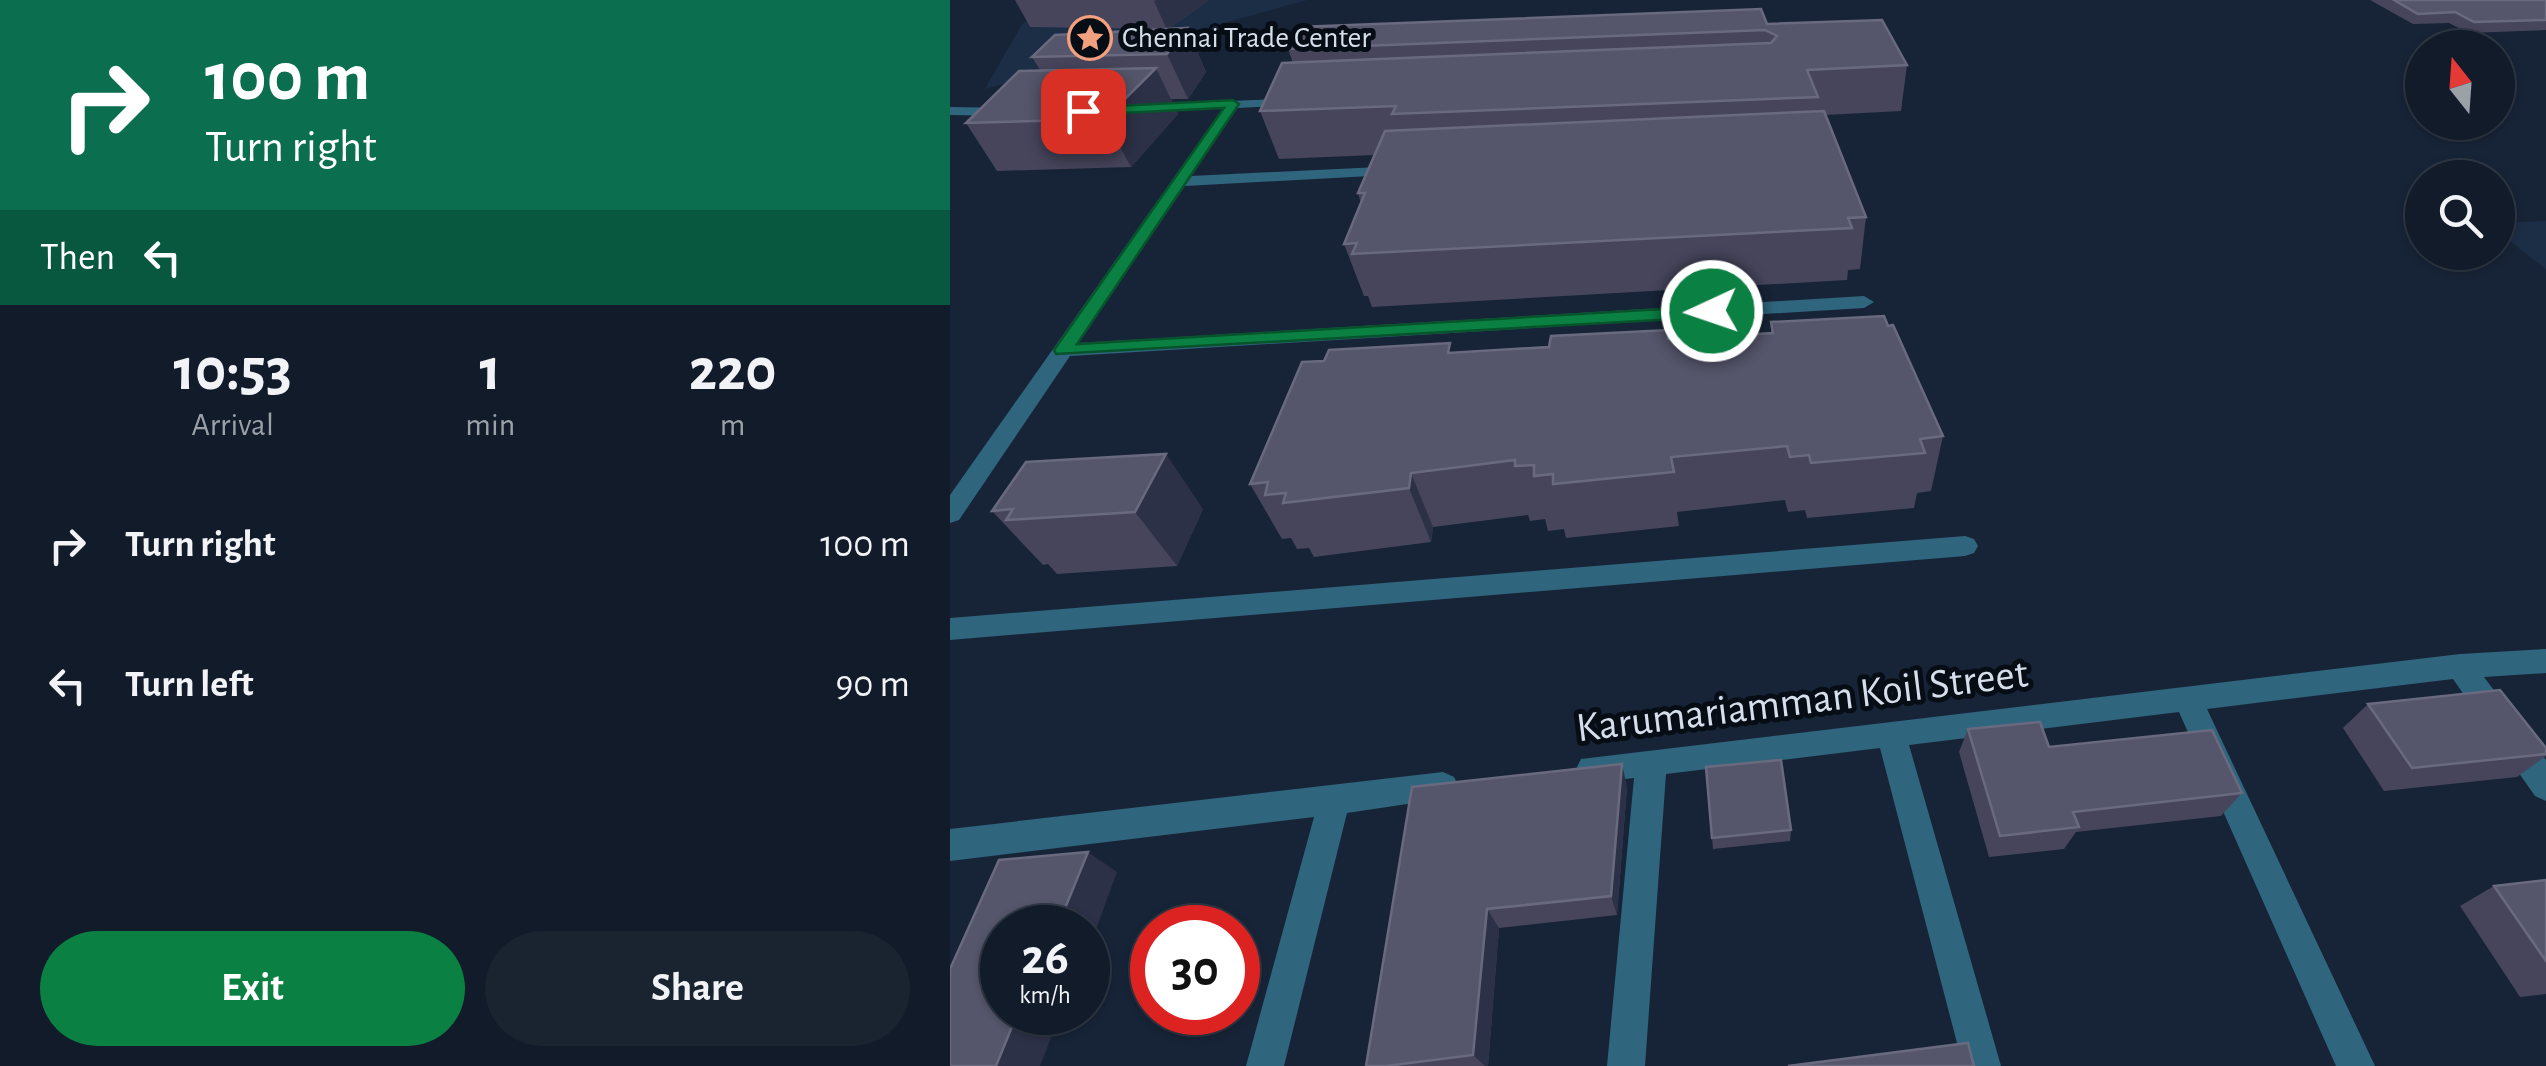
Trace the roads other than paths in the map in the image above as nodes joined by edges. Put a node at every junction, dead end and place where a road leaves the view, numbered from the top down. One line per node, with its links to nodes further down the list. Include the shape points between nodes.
1 (1312, 101): 2 (street)
2 (1233, 104): 3 (street); 7 (street)
3 (1123, 109)
4 (950, 112): 5 (street)
5 (1026, 112)
6 (1418, 170): 7 (street)
7 (1180, 181): 9 (street)
8 (1864, 302): 9 (street)
9 (1063, 350): 10 (street)
10 (950, 514)
11 (1964, 546): 12 (street)
12 (950, 629)
13 (2546, 662): 14 (street, Karumariamman Koil Street)
14 (2460, 666): 15 (street, Karumariamman Koil Street); 20 (street)
15 (2187, 698): 16 (street, Karumariamman Koil Street); 26 (street)
16 (1891, 734): 17 (street, Karumariamman Koil Street); 25 (street)
17 (1651, 762): 18 (street, Karumariamman Koil Street); 24 (street)
18 (1572, 771)
19 (1473, 783): 21 (street)
20 (2546, 786)
21 (1335, 799): 22 (street); 23 (street)
22 (950, 844)
23 (1265, 1066)
24 (1626, 1066)
25 (1982, 1066)
26 (2356, 1066)

